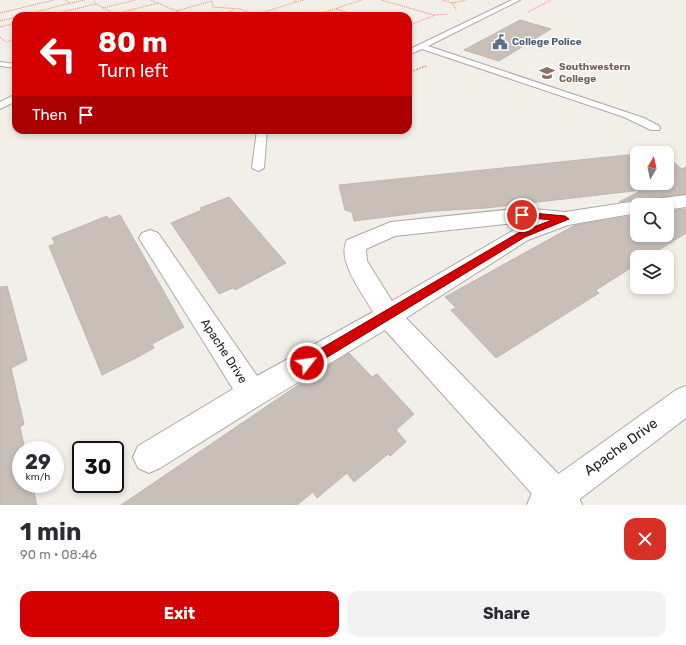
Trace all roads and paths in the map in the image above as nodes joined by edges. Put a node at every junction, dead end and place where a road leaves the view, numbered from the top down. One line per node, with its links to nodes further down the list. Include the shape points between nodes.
1 (54, 0): 27 (path)
2 (65, 0): 18 (path)
3 (85, 0): 18 (path)
4 (93, 0): 21 (path)
5 (136, 0): 22 (path)
6 (151, 0): 19 (path)
7 (209, 0): 16 (path)
8 (294, 0): 17 (path)
9 (304, 0): 17 (path)
10 (362, 0): 23 (path)
11 (381, 0): 39 (path)
12 (442, 0): 20 (path)
13 (466, 0): 20 (path)
14 (517, 0): 47 (lane)
15 (551, 0): 37 (path)
16 (212, 1): 24 (path, via 213,7); 26 (path)
17 (296, 2): 34 (path)
18 (70, 3): 28 (path)
19 (158, 3): 26 (path); 31 (path)
20 (453, 3): 25 (path)
21 (96, 4): 22 (path); 29 (path)
22 (103, 8): 30 (path)
23 (336, 8): 35 (path); 36 (path)
24 (240, 9): 32 (path); 33 (path)
25 (456, 10)
26 (176, 11)
27 (0, 12)
28 (36, 12)
29 (63, 12)
30 (111, 12)
31 (123, 12)
32 (230, 12)
33 (247, 12)
34 (267, 12)
35 (324, 12)
36 (348, 12)
37 (527, 13)
38 (446, 14): 39 (path)
39 (435, 15): 43 (path)
40 (12, 18): 41 (path)
41 (0, 21)
42 (12, 24): 44 (path)
43 (412, 24)
44 (0, 27)
45 (0, 37): 46 (path, via 6,42)
46 (12, 40)
47 (424, 47): 48 (lane); 53 (lane, via 634,117)
48 (412, 52)
49 (0, 64): 50 (lane)
50 (12, 66)
51 (12, 99): 52 (lane)
52 (0, 106)
53 (655, 128)
54 (262, 134): 55 (lane)
55 (258, 168)
56 (686, 201): 57 (street)
57 (674, 203)
58 (630, 208): 59 (street, Apache Drive)
59 (565, 219): 61 (street, Apache Drive, via 522,235); 61 (street, via 522,215 391,229 356,244 356,262)
60 (150, 238): 62 (street, Apache Drive)
61 (388, 316): 62 (street, Apache Drive); 65 (street, Apache Drive)
62 (252, 394): 64 (street)
63 (686, 400): 65 (street, Apache Drive)
64 (149, 457)
65 (555, 502)

